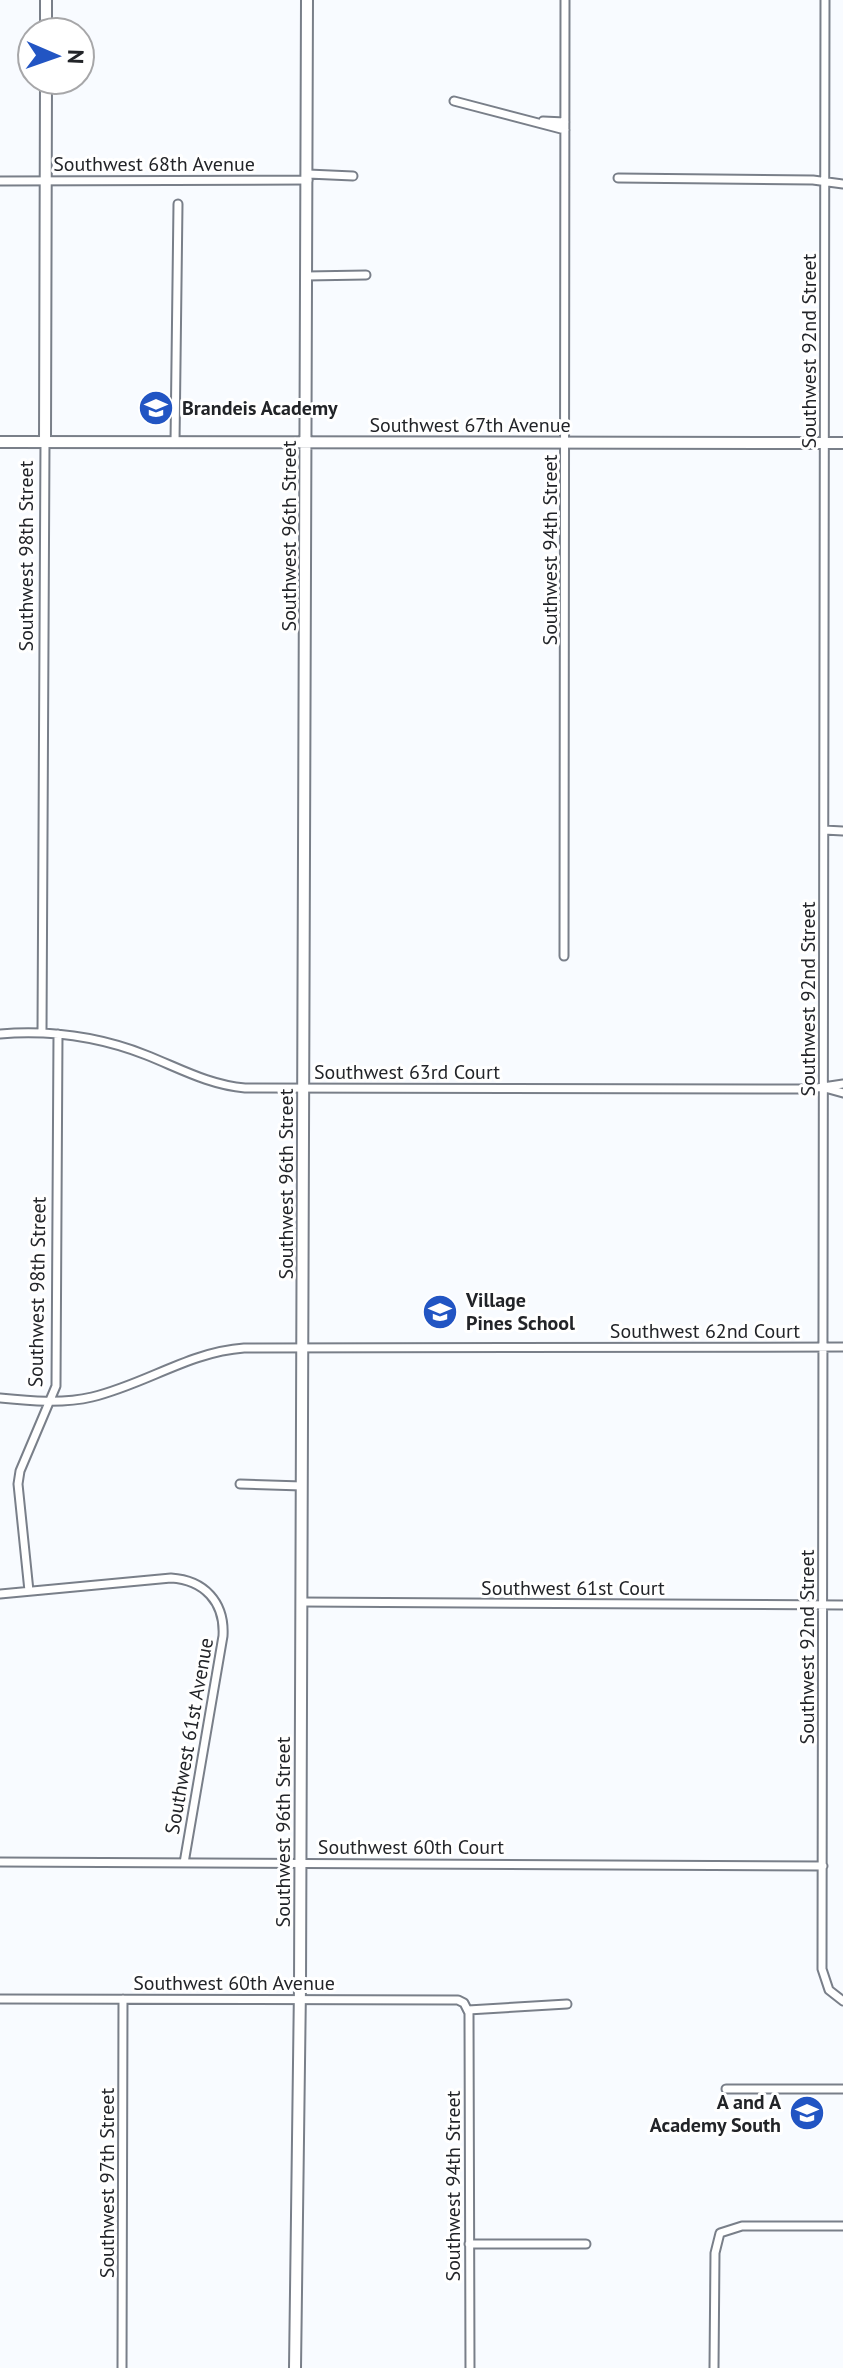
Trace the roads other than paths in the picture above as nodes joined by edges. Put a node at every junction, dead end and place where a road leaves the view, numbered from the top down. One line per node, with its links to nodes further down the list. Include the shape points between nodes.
1 (307, 0): 8 (street, Southwest 96th Street)
2 (565, 0): 6 (street, Southwest 94th Street)
3 (825, 0): 12 (street, Southwest 92nd Street)
4 (46, 96): 10 (street, Southwest 98th Street)
5 (454, 101): 6 (street)
6 (565, 126): 21 (street, Southwest 94th Street)
7 (353, 176): 8 (street, Southwest 68th Avenue)
8 (308, 177): 10 (street, Southwest 68th Avenue); 16 (street, Southwest 96th Street)
9 (618, 178): 12 (street)
10 (46, 180): 11 (street, Southwest 68th Avenue); 18 (street, Southwest 98th Street)
11 (0, 181)
12 (825, 182): 13 (street); 22 (street, Southwest 92nd Street)
13 (843, 184)
14 (178, 204): 19 (street)
15 (366, 275): 16 (street)
16 (306, 276): 20 (street, Southwest 96th Street)
17 (0, 442): 18 (street, Southwest 67th Avenue)
18 (45, 442): 19 (street, Southwest 67th Avenue); 27 (street, Southwest 98th Street)
19 (175, 442): 20 (street, Southwest 67th Avenue)
20 (307, 443): 21 (street, Southwest 67th Avenue); 31 (street, Southwest 96th Street)
21 (566, 443): 22 (street, Southwest 67th Avenue); 26 (street, Southwest 94th Street)
22 (826, 443): 23 (street, Southwest 67th Avenue); 24 (street, Southwest 92nd Street)
23 (843, 443)
24 (824, 830): 25 (street); 32 (street, Southwest 92nd Street)
25 (843, 831)
26 (564, 956)
27 (42, 1032): 28 (street, Southwest 63rd Court); 29 (street, Southwest 63rd Court)
28 (0, 1034)
29 (58, 1034): 31 (street, Southwest 63rd Court, via 133,1050 226,1085); 38 (street, Southwest 98th Street)
30 (843, 1084): 32 (street, Southwest 63rd Court)
31 (304, 1088): 32 (street, Southwest 63rd Court); 34 (street, Southwest 96th Street)
32 (823, 1088): 33 (street, Southwest 63rd Court); 35 (street, Southwest 92nd Street)
33 (843, 1093)
34 (303, 1347): 35 (street, Southwest 62nd Court); 38 (street, Southwest 62nd Court, via 202,1354 114,1391); 40 (street, Southwest 96th Street)
35 (823, 1347): 36 (street, Southwest 62nd Court); 44 (street, Southwest 92nd Street)
36 (843, 1347)
37 (0, 1398): 38 (street, Southwest 62nd Court)
38 (52, 1400): 41 (street, Southwest 98th Street, via 19,1477)
39 (240, 1484): 40 (street)
40 (302, 1486): 43 (street, Southwest 96th Street)
41 (29, 1591): 42 (street, Southwest 61st Avenue); 47 (street, Southwest 61st Avenue, via 177,1579 200,1587 217,1603 223,1636)
42 (0, 1594)
43 (302, 1602): 44 (street, Southwest 61st Court); 48 (street, Southwest 96th Street)
44 (823, 1605): 45 (street, Southwest 61st Court); 49 (street, Southwest 92nd Street)
45 (843, 1605)
46 (0, 1862): 47 (street, Southwest 60th Court)
47 (184, 1863): 48 (street, Southwest 60th Court)
48 (300, 1863): 49 (street, Southwest 60th Court); 52 (street, Southwest 96th Street)
49 (823, 1866): 53 (street, Southwest 92nd Street, via 822,1969 825,1983)
50 (0, 1999): 51 (street, Southwest 60th Avenue)
51 (123, 1999): 52 (street, Southwest 60th Avenue); 61 (street, Southwest 97th Street)
52 (300, 2000): 55 (street, Southwest 60th Avenue, via 458,2000); 62 (street, Southwest 96th Street)
53 (843, 2001)
54 (567, 2004): 55 (street, Southwest 60th Avenue)
55 (467, 2007): 59 (street, Southwest 94th Street)
56 (726, 2089): 57 (street)
57 (843, 2089)
58 (843, 2226): 64 (street, via 737,2226 720,2233 715,2253)
59 (469, 2244): 60 (street); 63 (street, Southwest 94th Street)
60 (586, 2244)
61 (122, 2368)
62 (295, 2368)
63 (470, 2368)
64 (714, 2368)

